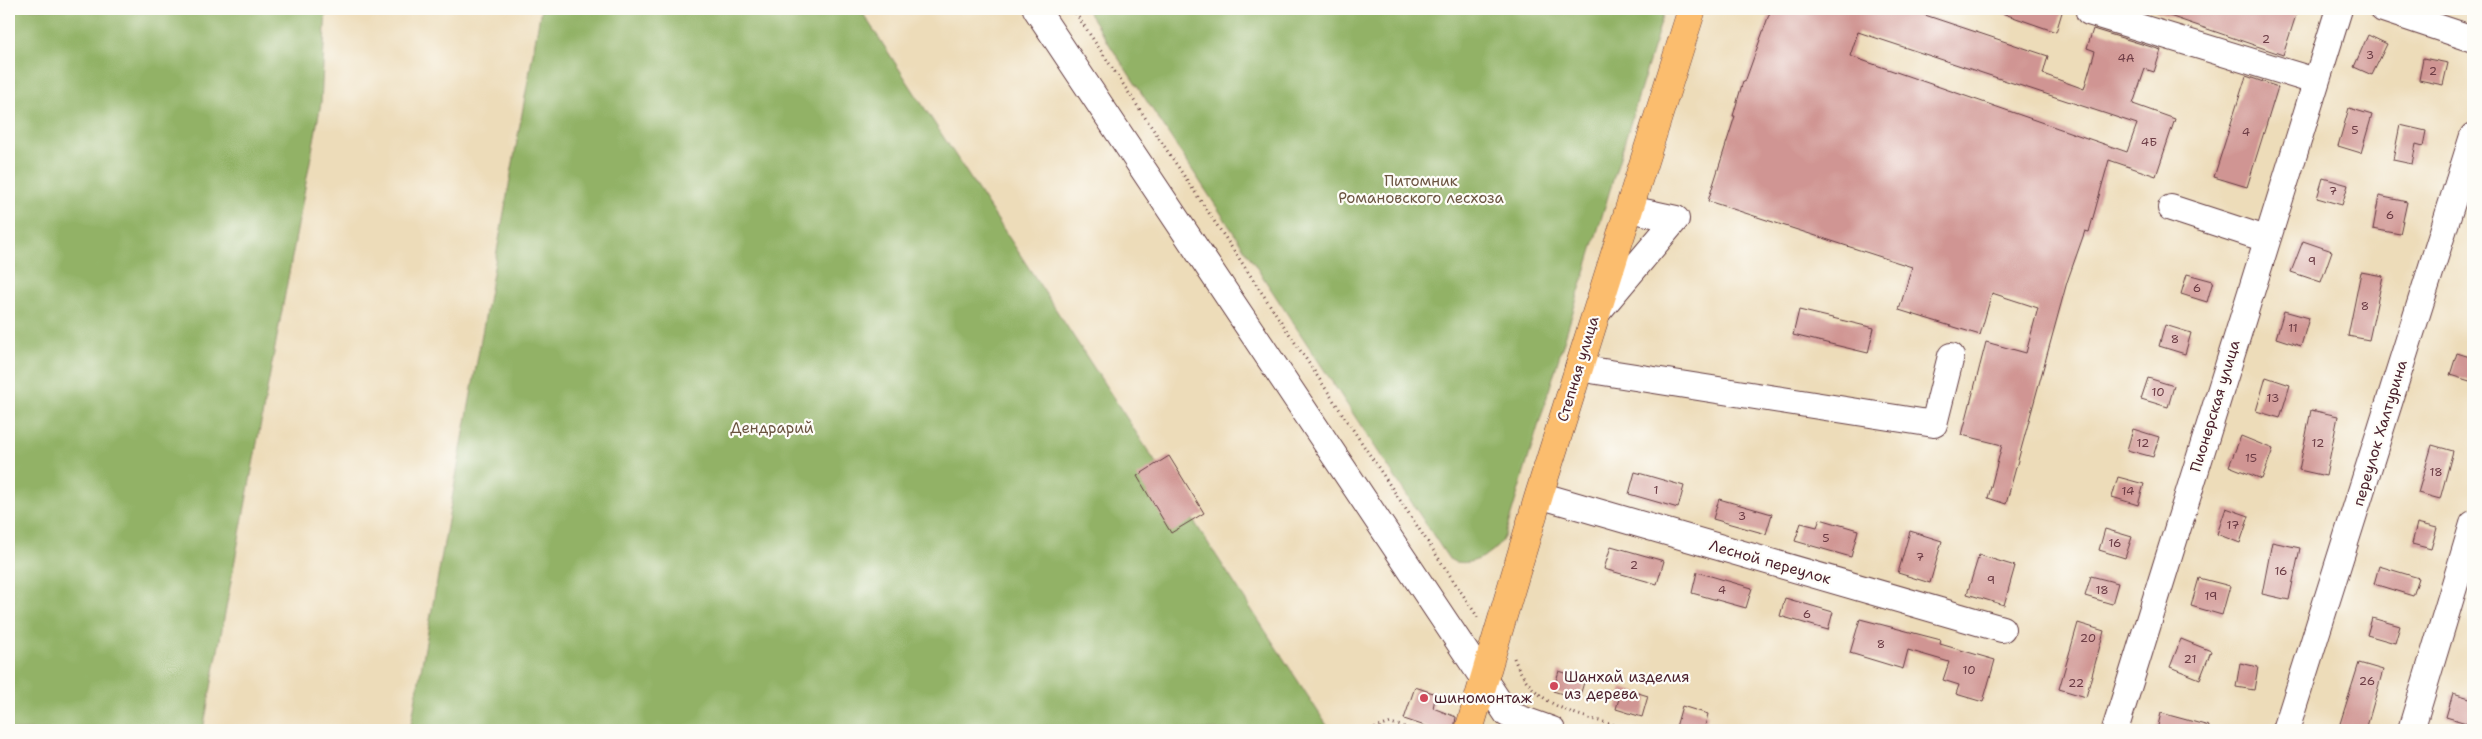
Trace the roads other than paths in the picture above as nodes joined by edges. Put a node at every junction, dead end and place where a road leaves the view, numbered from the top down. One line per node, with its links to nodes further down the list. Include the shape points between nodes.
1 (1036, 9): 18 (street)
2 (1692, 9): 10 (main road, Степная улица)
3 (2339, 9): 7 (street, Пионерская улица)
4 (2383, 9): 6 (street)
5 (2089, 12): 7 (street)
6 (2473, 39)
7 (2315, 81): 11 (street, Пионерская улица)
8 (2473, 136): 22 (street, переулок Халтурина)
9 (2170, 208): 11 (street)
10 (1630, 209): 12 (main road, Степная улица); 12 (street, via 1676,219)
11 (2266, 240): 21 (street, Пионерская улица)
12 (1595, 315): 14 (main road, Степная улица)
13 (1951, 356): 14 (street, via 1934,424)
14 (1578, 368): 15 (main road, Степная улица)
15 (1539, 495): 17 (street, Лесной переулок); 18 (main road, Степная улица)
16 (2473, 524): 23 (street)
17 (2002, 629)
18 (1484, 682): 19 (main road, Степная улица); 20 (street, via 1507,714)
19 (1469, 730)
20 (1552, 730)
21 (2115, 730)
22 (2286, 730)
23 (2411, 730)

